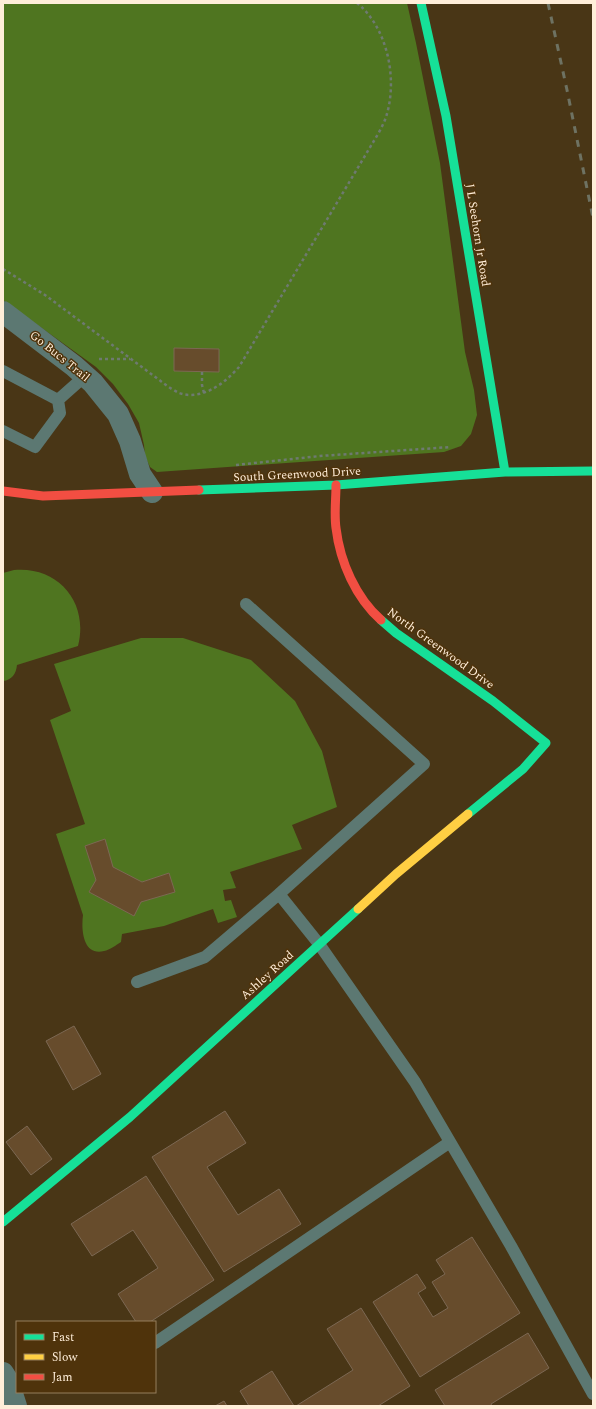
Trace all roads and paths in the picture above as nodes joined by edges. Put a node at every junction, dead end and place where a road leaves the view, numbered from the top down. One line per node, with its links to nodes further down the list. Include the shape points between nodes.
1 (357, 3): 9 (path, via 375,24 388,57 392,79 386,118 239,367 220,385)
2 (421, 3): 15 (street, J L Seehorn Jr Road, via 446,116)
3 (3, 269): 5 (path, via 45,295)
4 (3, 312): 6 (street, Go Bucs Trail, via 58,353)
5 (130, 359): 6 (path); 9 (path, via 180,393 193,396)
6 (92, 367): 10 (lane); 18 (street, Go Bucs Trail, via 93,383 118,414 140,474)
7 (3, 371): 10 (lane)
8 (202, 372): 9 (path)
9 (204, 393)
10 (58, 400): 11 (lane, via 60,413 35,447)
11 (3, 431)
12 (451, 447): 13 (path, via 320,456)
13 (230, 466)
14 (593, 471): 15 (street, South Greenwood Drive)
15 (504, 472): 16 (street, South Greenwood Drive)
16 (336, 485): 18 (street, South Greenwood Drive); 20 (street, North Greenwood Drive, via 336,528 343,560 355,587 372,612 396,633 492,701)
17 (3, 491): 18 (street, South Greenwood Drive, via 43,496)
18 (152, 492)
19 (246, 604): 21 (lane, via 424,764)
20 (546, 744): 22 (street, Ashley Road, via 523,769 396,874)
21 (279, 894): 22 (lane); 23 (lane, via 205,957)
22 (319, 944): 24 (lane, via 415,1082); 25 (street, Ashley Road, via 130,1117)
23 (137, 982)
24 (450, 1142): 26 (lane); 28 (lane)
25 (3, 1222)
26 (156, 1342)
27 (3, 1373): 29 (street)
28 (593, 1394)
29 (16, 1406)

